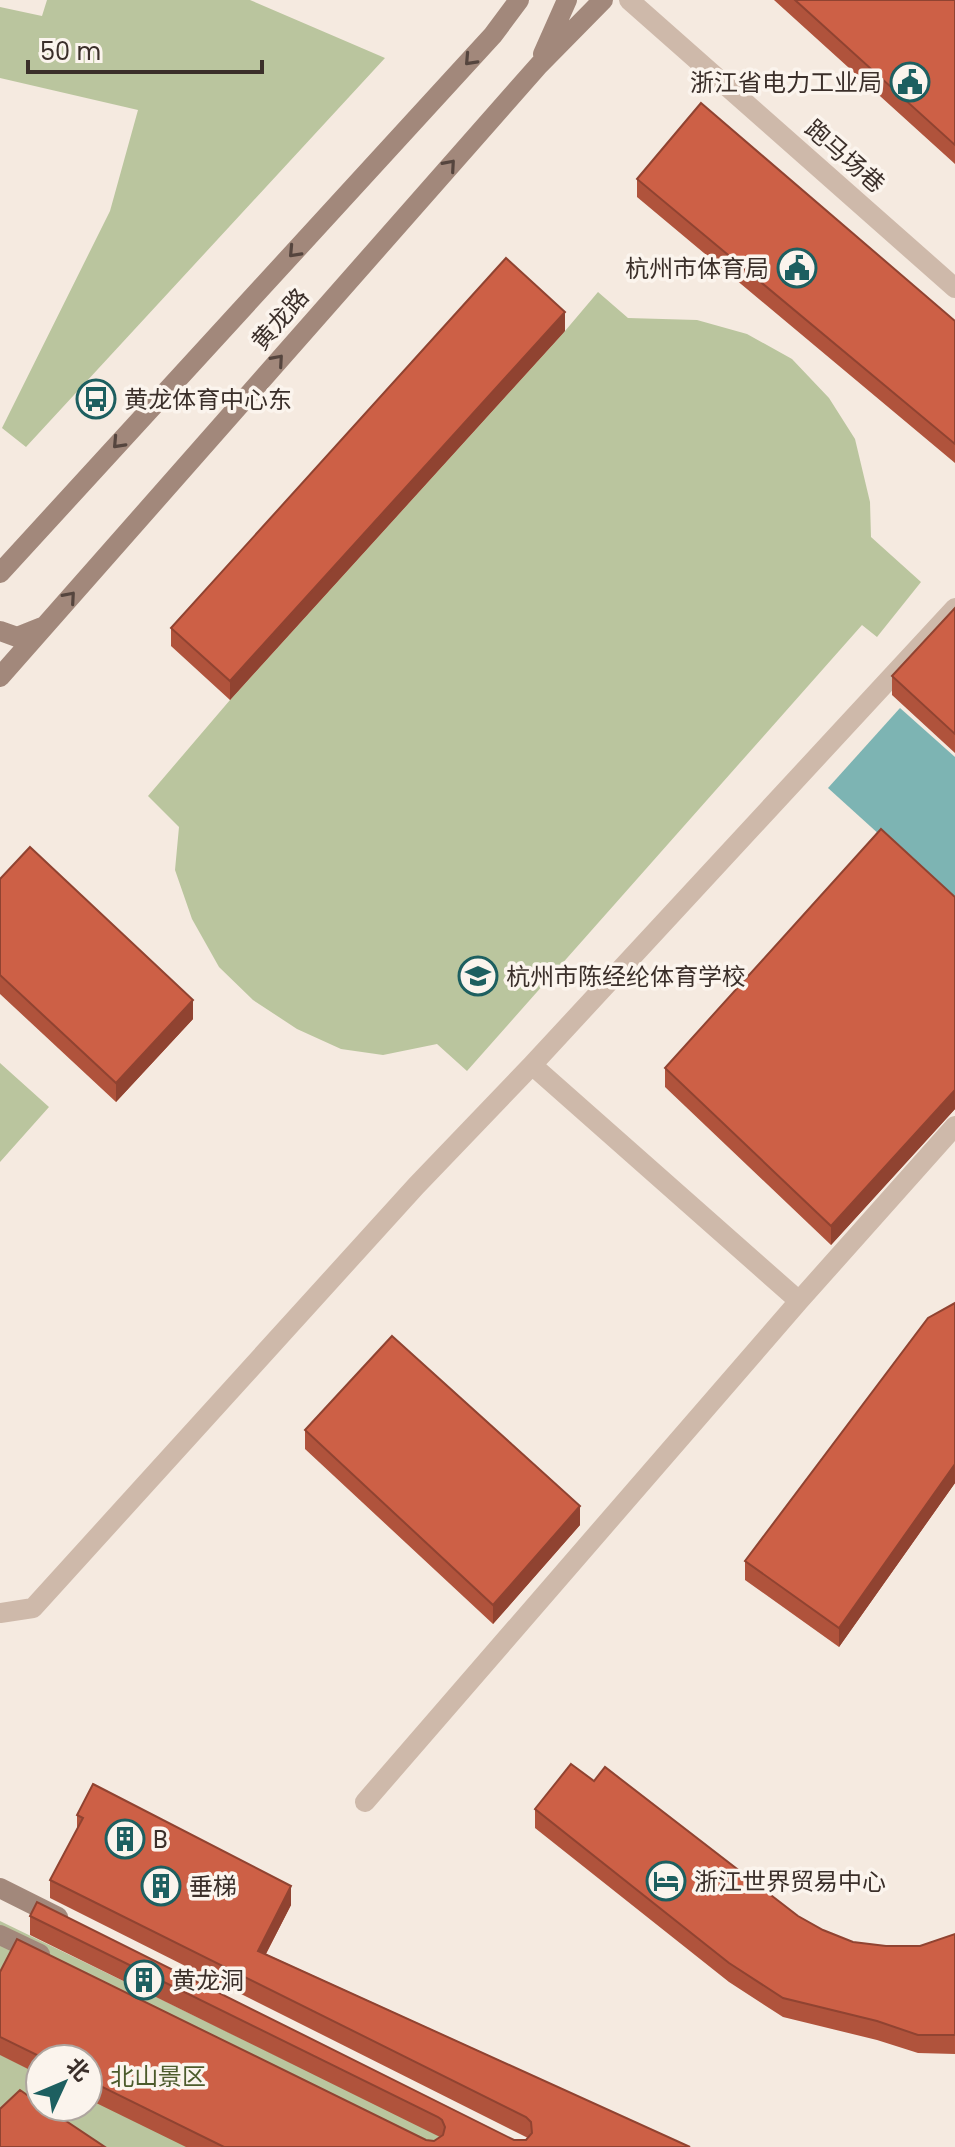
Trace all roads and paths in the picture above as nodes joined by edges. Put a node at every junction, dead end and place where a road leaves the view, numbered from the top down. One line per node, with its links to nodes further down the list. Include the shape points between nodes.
1 (519, 0): 7 (main road, 黄龙路, one-way to 7, via 493,35)
2 (567, 0): 5 (main road)
3 (603, 0): 5 (main road, 黄龙路)
4 (629, 0): 6 (street, 跑马场巷)
5 (539, 65): 9 (main road, 黄龙路, one-way to 5)
6 (955, 288)
7 (0, 573)
8 (955, 608): 12 (street)
9 (44, 627): 10 (main road, via 17,637); 11 (main road, 黄龙路)
10 (0, 631)
11 (0, 677)
12 (532, 1065): 14 (street); 15 (street, via 33,1608)
13 (955, 1126): 14 (street)
14 (799, 1301): 16 (street)
15 (0, 1613)
16 (365, 1802)
17 (0, 1888): 18 (main road)
18 (78, 1927)
19 (0, 1935): 20 (main road)
20 (55, 1962)

